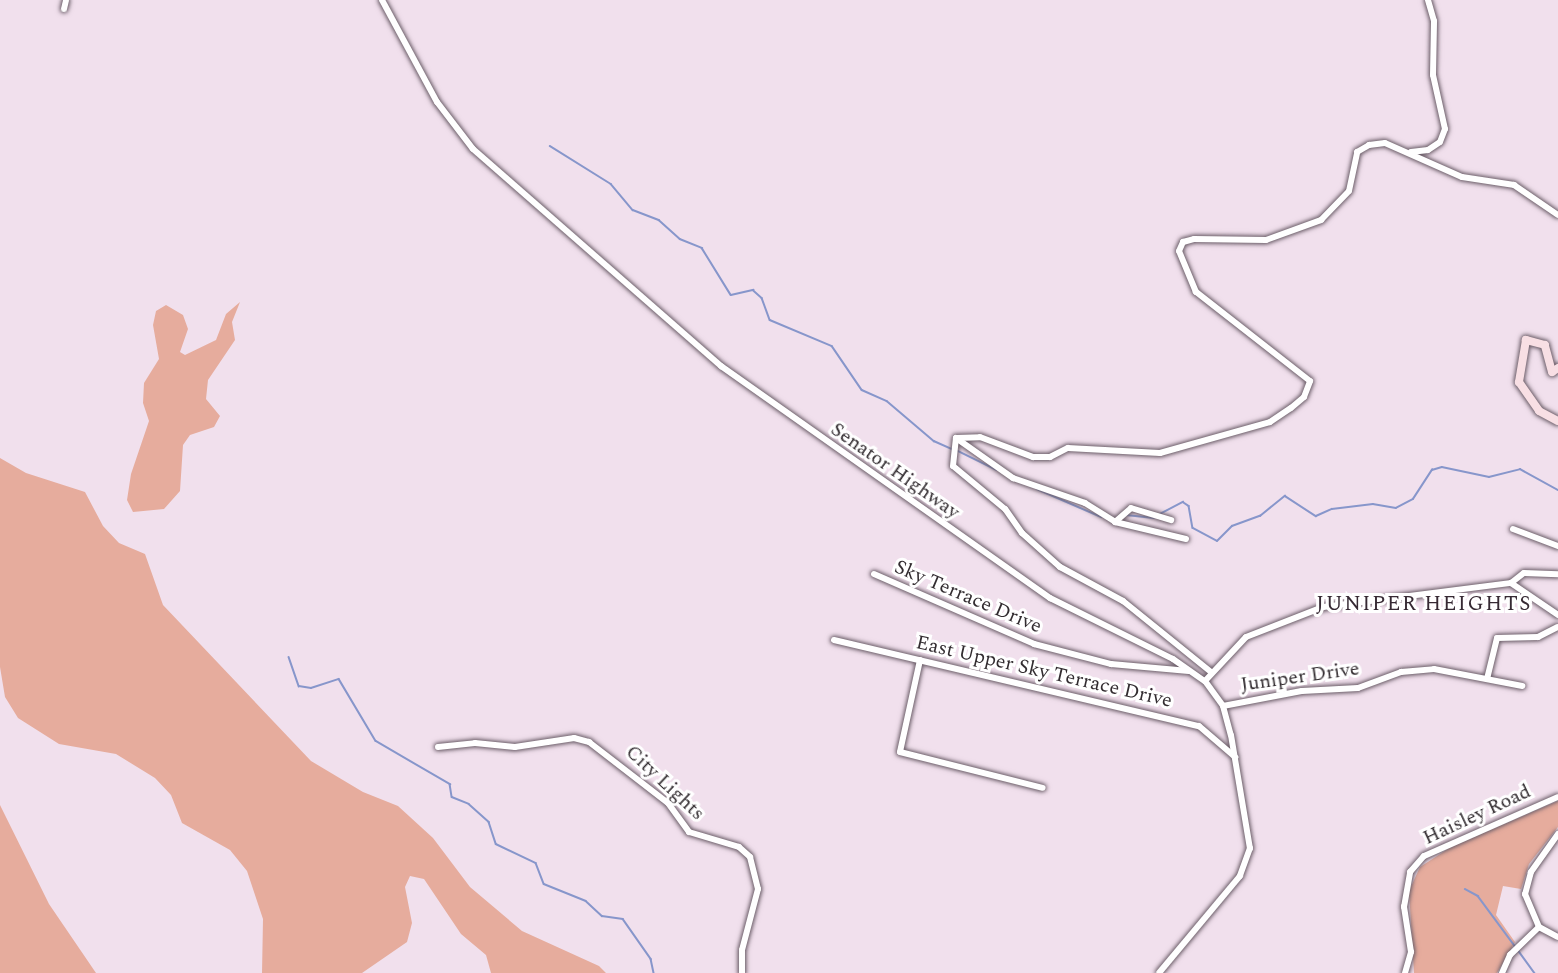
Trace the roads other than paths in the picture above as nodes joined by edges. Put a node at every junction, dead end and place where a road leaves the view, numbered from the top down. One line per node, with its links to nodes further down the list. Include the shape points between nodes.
1 (66, 0): 4 (street)
2 (382, 0): 22 (street, Senator Highway, via 437,102 472,149 721,366 1050,598)
3 (1428, 0): 5 (street, via 1434,21 1433,75 1445,129 1440,142 1428,150)
4 (64, 9)
5 (1408, 152): 6 (street, via 1462,177 1514,185); 9 (street, via 1385,143 1357,152 1349,191 1322,220 1280,237 1248,240 1227,236 1183,242 1179,251 1196,292 1310,381 1304,397 1270,422 1160,453 1068,448 1050,457 1033,457 980,437)
6 (1558, 215)
7 (1558, 368): 8 (main road, via 1552,372 1545,345 1526,340 1519,382 1539,411)
8 (1558, 421)
9 (956, 438): 11 (street, via 1013,478 1085,503); 23 (street, via 952,466 1005,509 1022,533 1060,567 1123,601)
10 (1171, 520): 11 (street, via 1131,508)
11 (1115, 522): 13 (street)
12 (1513, 529): 14 (street)
13 (1186, 539)
14 (1558, 546)
15 (874, 574): 22 (street, Sky Terrace Drive, via 1034,644 1111,664)
16 (1558, 574): 17 (street, via 1524,573)
17 (1511, 583): 18 (street); 23 (street, via 1323,607 1246,637)
18 (1558, 615)
19 (1558, 627): 24 (street, via 1538,637 1497,638)
20 (834, 640): 21 (street, East Upper Sky Terrace Drive)
21 (920, 660): 29 (street, East Upper Sky Terrace Drive, via 1199,726); 30 (street, via 900,752)
22 (1192, 671): 25 (street, Senator Highway)
23 (1211, 672): 25 (street)
24 (1487, 679): 26 (street, Juniper Drive); 27 (street, Juniper Drive, via 1434,669 1401,672 1358,688 1302,691)
25 (1205, 681): 27 (street, Senator Highway)
26 (1522, 686)
27 (1223, 706): 29 (street, Senator Highway)
28 (438, 747): 35 (street, City Lights, via 475,742 515,747 574,738 589,742 668,802 689,831 739,847 750,857 758,889 742,950)
29 (1235, 757): 36 (street, Senator Highway, via 1250,833 1247,863)
30 (1042, 788)
31 (1558, 796): 37 (street, Haisley Road, via 1424,856 1410,872 1404,908 1411,952)
32 (1558, 834): 33 (street, via 1531,872 1525,894)
33 (1539, 927): 34 (street); 38 (street, via 1514,951)
34 (1558, 937)
35 (742, 973)
36 (1159, 973)
37 (1405, 973)
38 (1502, 973)

